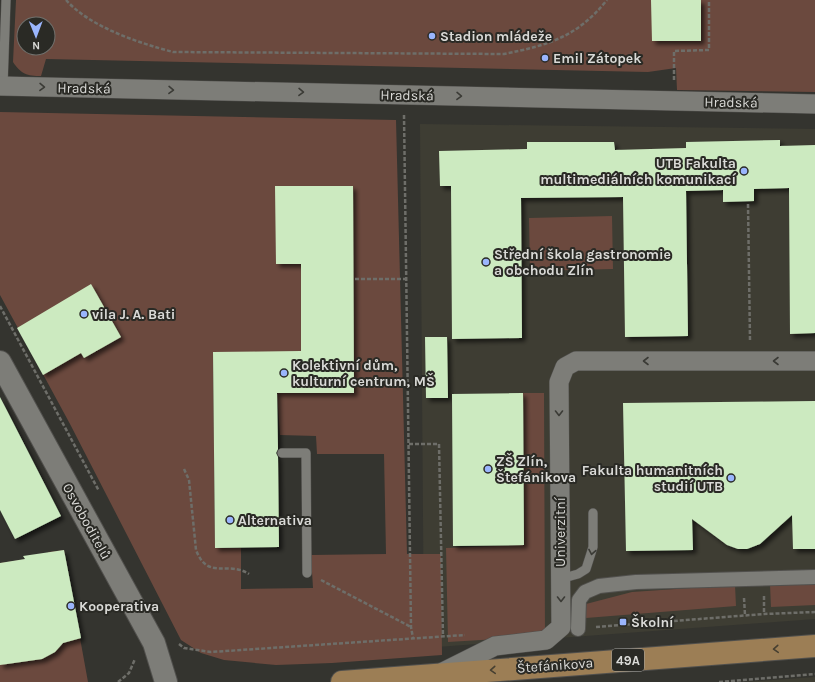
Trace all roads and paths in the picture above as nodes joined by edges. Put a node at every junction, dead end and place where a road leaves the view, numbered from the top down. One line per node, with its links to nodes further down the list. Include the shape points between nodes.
1 (6, 0): 5 (lane)
2 (66, 0): 3 (path, via 99,24 131,40 172,52 504,54 539,47 576,31 594,16)
3 (607, 0)
4 (709, 0): 7 (path, via 708,50 674,51)
5 (1, 86): 6 (street, Hradská, one-way to 6)
6 (404, 95): 7 (street, Hradská, one-way to 7); 10 (path)
7 (674, 101): 8 (street, Hradská)
8 (815, 104)
9 (748, 204): 12 (path)
10 (406, 278): 11 (path); 15 (path)
11 (355, 279)
12 (750, 343)
13 (815, 361): 22 (street, Univerzitní, one-way to 22, via 576,361 565,367 559,382)
14 (0, 362): 35 (street, Osvoboditelů, via 154,643)
15 (409, 444): 24 (path); 27 (path, via 439,444)
16 (282, 453): 19 (lane, via 306,454)
17 (184, 469): 20 (path, via 189,480 199,559 207,567 240,569)
18 (593, 513): 22 (lane, one-way to 22, via 593,547 586,569)
19 (307, 573): 24 (path)
20 (249, 574)
21 (815, 577): 25 (street, via 636,582 599,586 585,592 579,600)
22 (560, 580): 32 (street, Univerzitní, one-way to 32, via 561,627 551,637 546,640 495,646)
23 (815, 612): 25 (path)
24 (411, 627): 28 (path)
25 (578, 629)
26 (466, 635): 27 (path)
27 (443, 637): 28 (path)
28 (413, 638): 29 (path, via 210,652 184,648)
29 (175, 639)
30 (815, 646): 32 (main road, Štefánikova / 49A, one-way to 32)
31 (134, 654): 34 (path, via 135,659 129,673)
32 (441, 673): 36 (main road, Štefánikova / 49A)
33 (815, 674): 37 (path)
34 (118, 682)
35 (166, 682)
36 (342, 682)
37 (719, 682)

